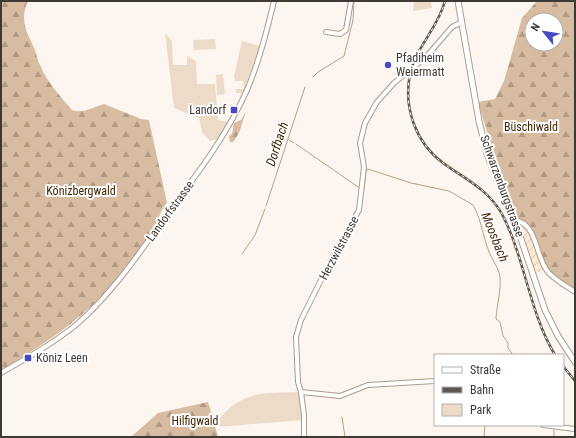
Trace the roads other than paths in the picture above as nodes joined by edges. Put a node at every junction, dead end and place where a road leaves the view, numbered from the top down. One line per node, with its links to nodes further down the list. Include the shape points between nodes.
1 (274, 1): 9 (street, Landorfstrasse, via 257,65 228,127 143,248 82,319 56,339)
2 (351, 1): 5 (street, via 346,30 340,34)
3 (458, 1): 4 (main road, Schwarzenburgstrasse)
4 (462, 22): 6 (main road, Schwarzenburgstrasse, via 482,137); 11 (street, Herzwilstrasse, via 452,27 426,56 394,83 377,102 365,122 360,143 364,167 359,210 301,320 296,337 298,382)
5 (326, 32)
6 (514, 220): 7 (street, via 522,222 534,238 547,271); 8 (main road, Schwarzenburgstrasse, via 545,310)
7 (575, 292)
8 (575, 362)
9 (1, 373)
10 (434, 381): 11 (street, via 368,385 340,396)
11 (301, 392): 14 (street, Herzwilstrasse)
12 (554, 426): 13 (street)
13 (575, 428)
14 (304, 437)

